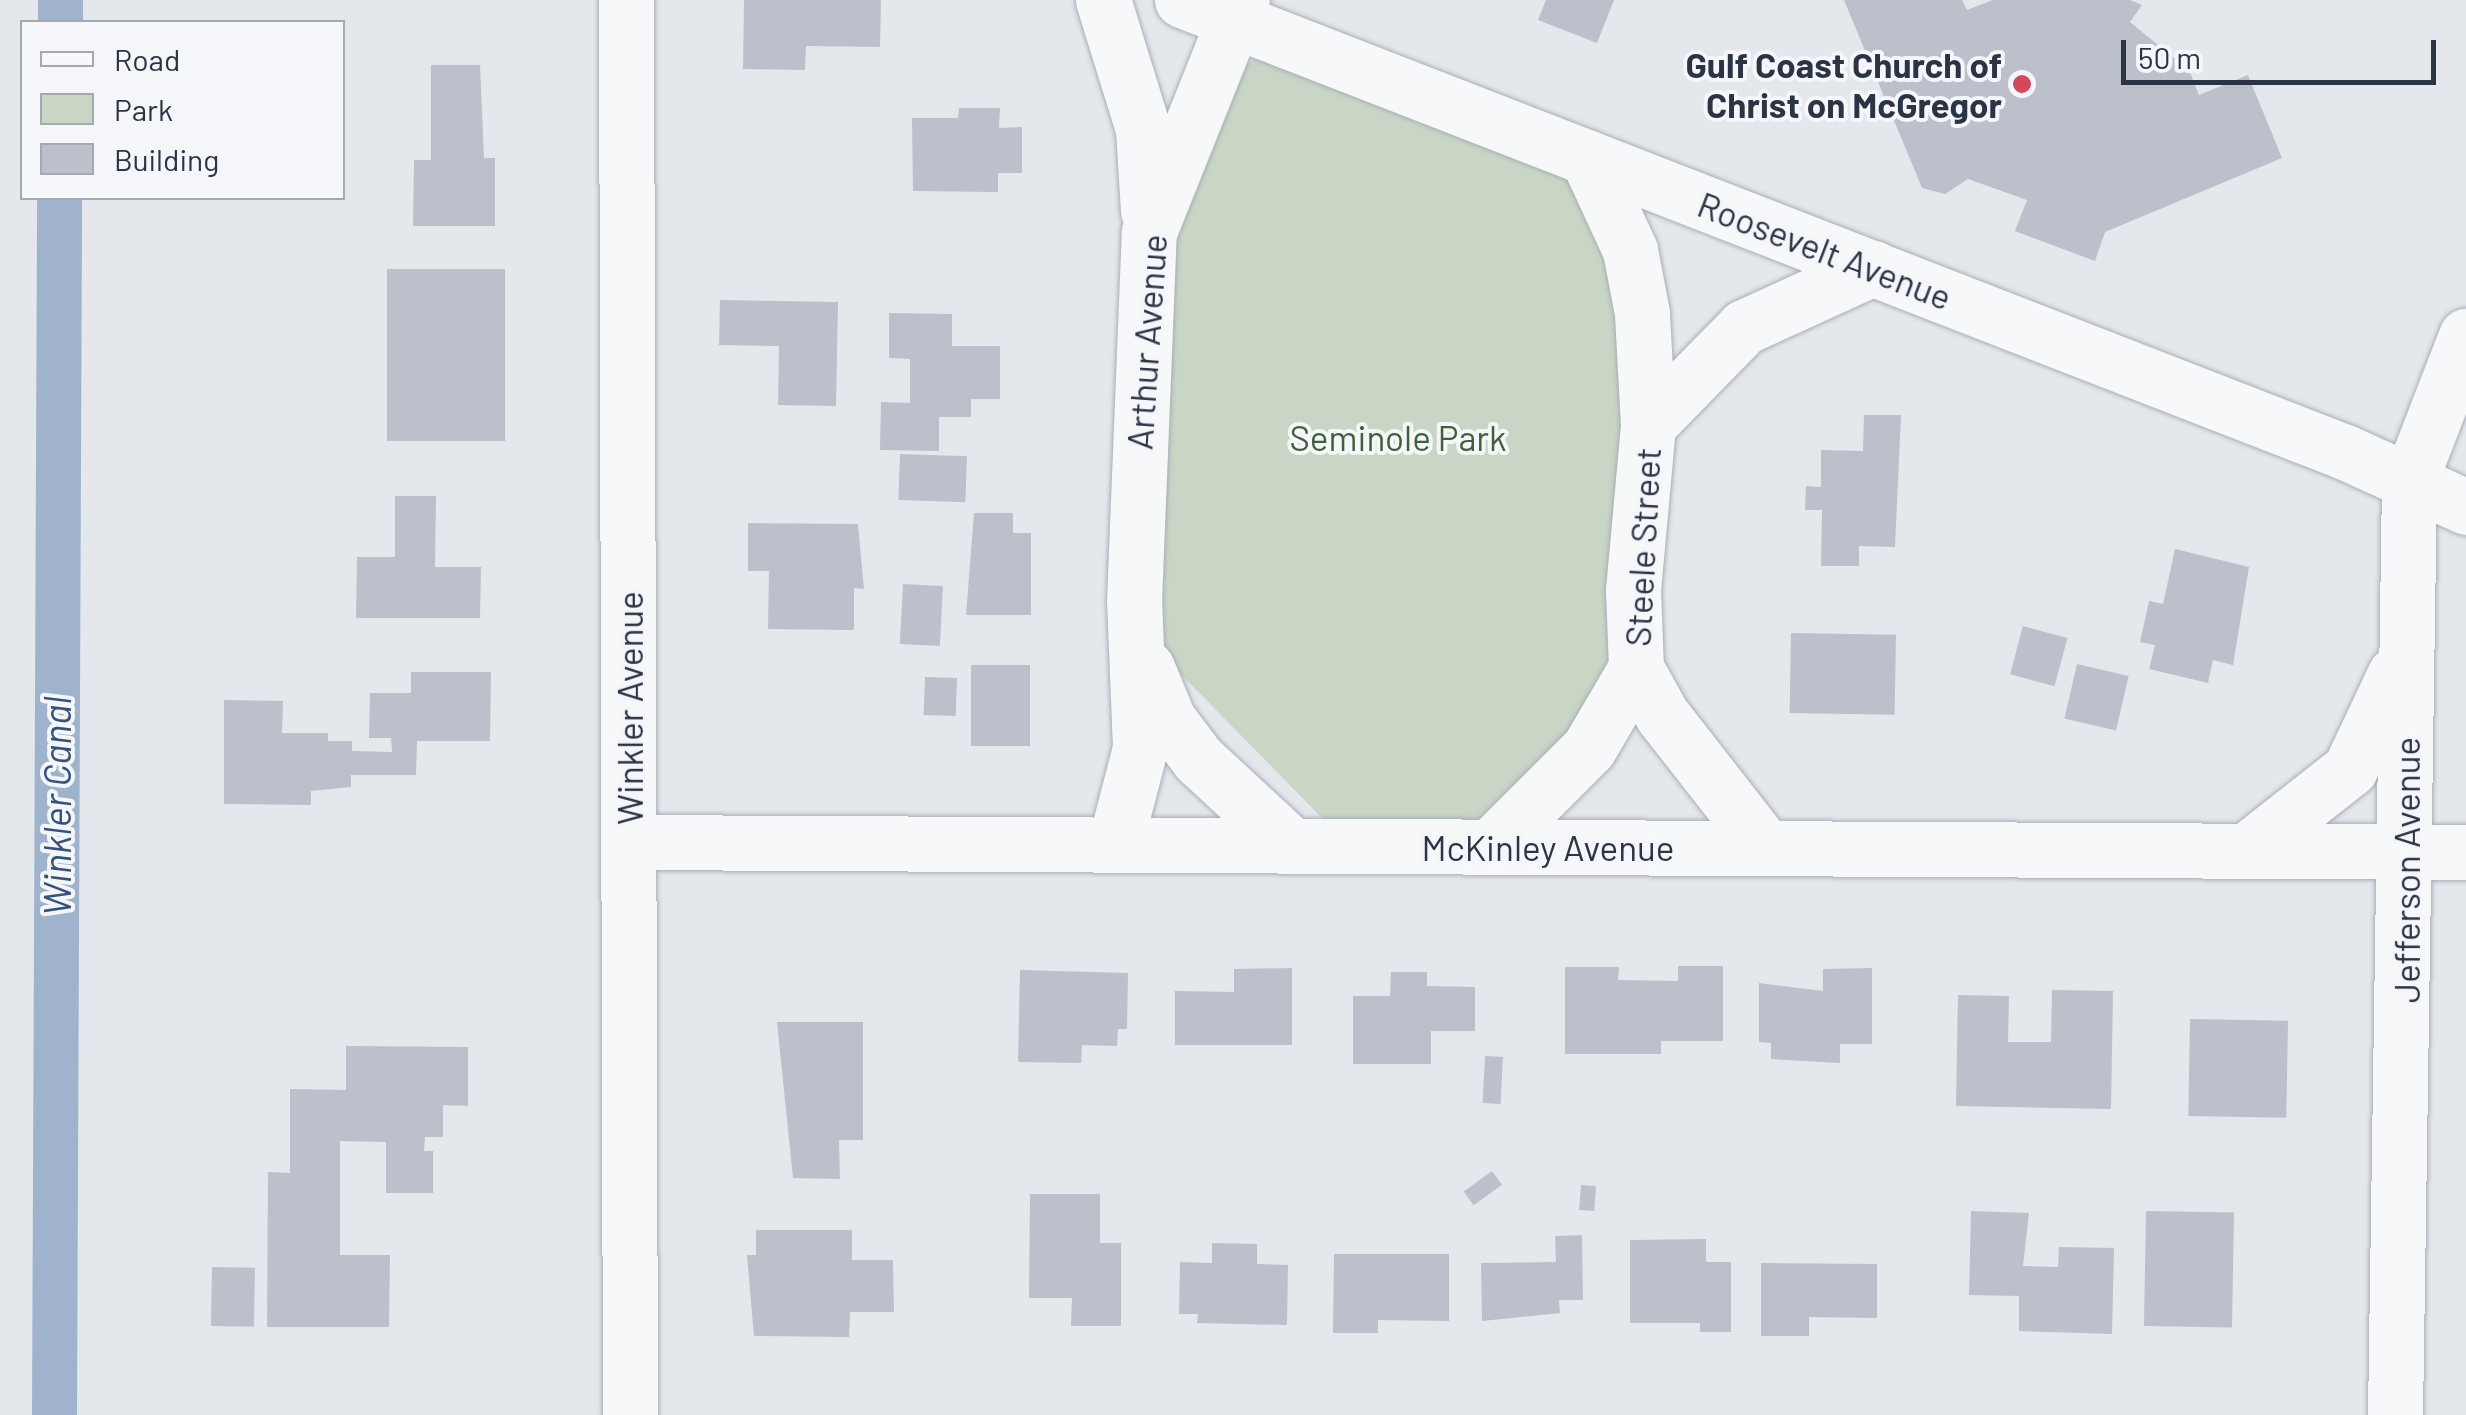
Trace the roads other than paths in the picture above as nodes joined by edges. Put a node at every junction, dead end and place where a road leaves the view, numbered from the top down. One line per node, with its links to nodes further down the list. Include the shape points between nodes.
1 (626, 0): 15 (street, Winkler Avenue)
2 (1103, 0): 6 (street, via 1143,129)
3 (1182, 0): 4 (street, Roosevelt Avenue)
4 (1239, 9): 5 (street, Roosevelt Avenue); 6 (street, Arthur Avenue)
5 (1588, 157): 7 (street, Roosevelt Avenue); 9 (street, Steele Street, via 1630,250)
6 (1149, 232): 13 (street, Arthur Avenue)
7 (1873, 268): 9 (street, Steele Street, via 1744,328); 10 (street, Roosevelt Avenue)
8 (2466, 336): 10 (street, Jefferson Avenue)
9 (1648, 426): 14 (street, Steele Street, via 1633,590)
10 (2410, 482): 11 (street, Roosevelt Avenue); 12 (street, Jefferson Avenue)
11 (2466, 506)
12 (2407, 639): 20 (street, via 2381,717 2350,769); 21 (street, Jefferson Avenue)
13 (1136, 640): 16 (street, Arthur Avenue, via 1140,748); 17 (street, Arthur Avenue, via 1168,719 1198,759)
14 (1636, 668): 18 (street, Steele Street, via 1589,748); 19 (street, Steele Street, via 1662,715)
15 (629, 842): 16 (street, McKinley Avenue); 23 (street, Winkler Avenue)
16 (1115, 844): 17 (street, McKinley Avenue)
17 (1291, 846): 18 (street, McKinley Avenue)
18 (1491, 846): 19 (street, McKinley Avenue)
19 (1765, 848): 20 (street, McKinley Avenue)
20 (2247, 850): 21 (street, McKinley Avenue)
21 (2405, 852): 22 (street, McKinley Avenue); 24 (street, Jefferson Avenue)
22 (2466, 852)
23 (630, 1415)
24 (2395, 1415)

